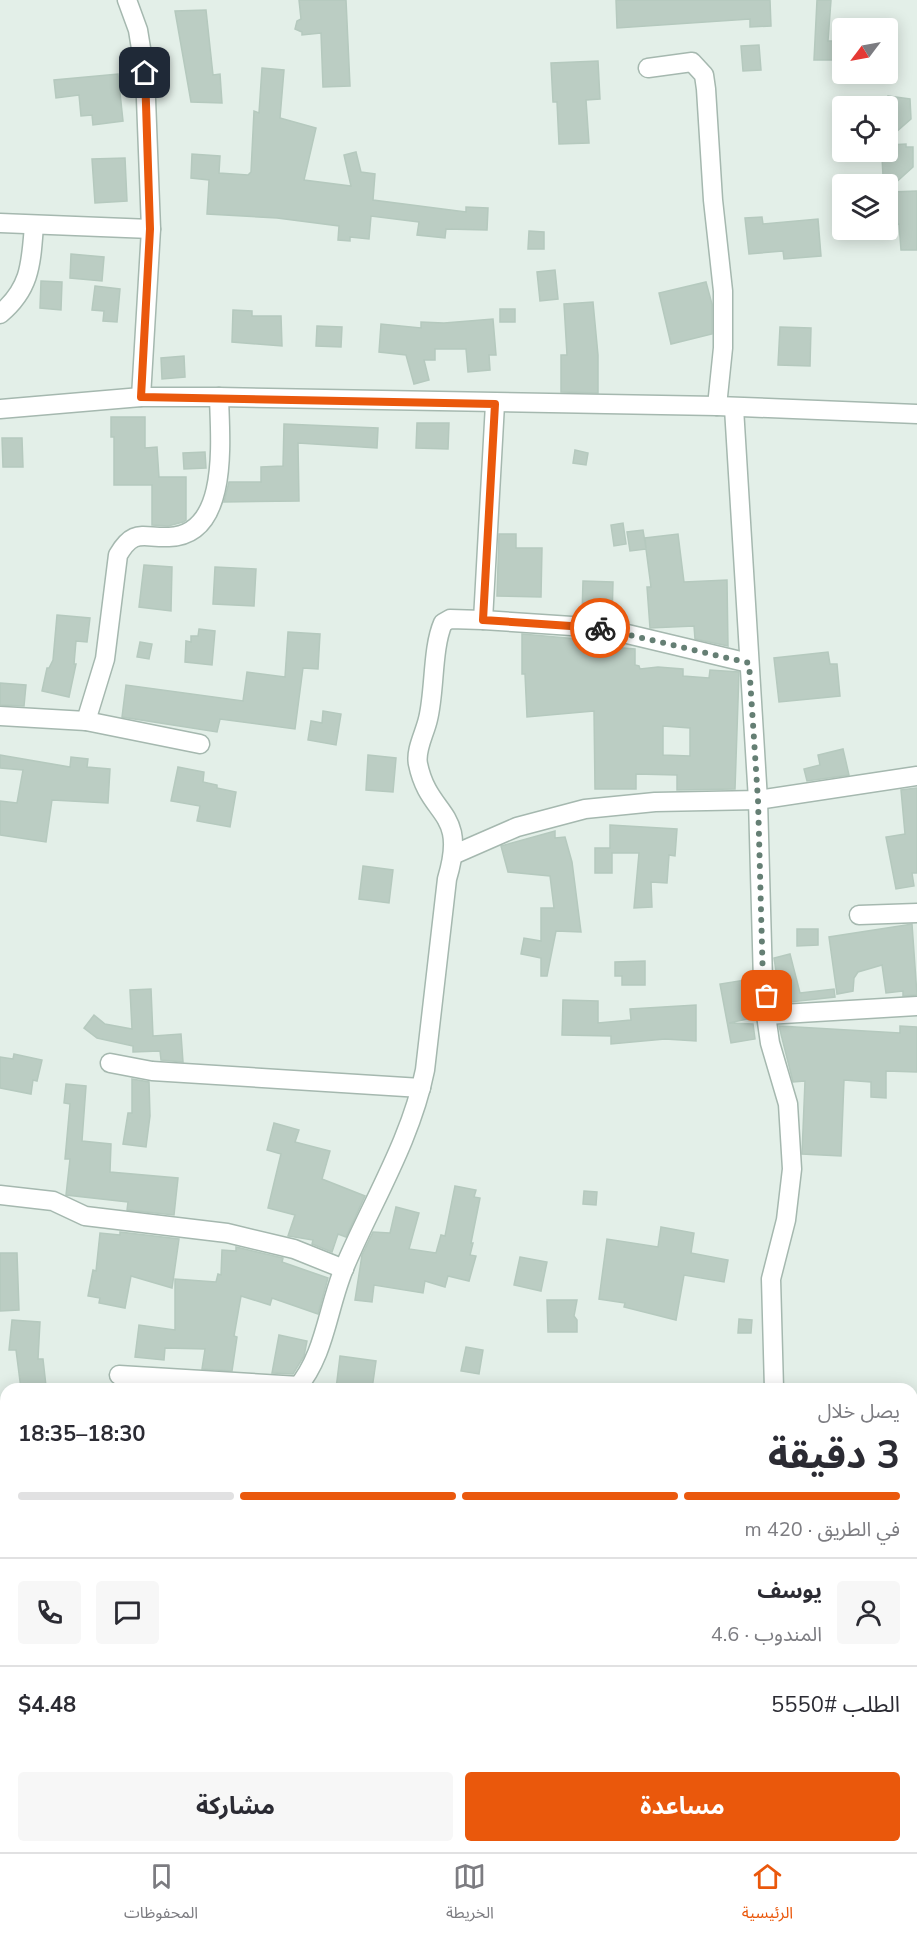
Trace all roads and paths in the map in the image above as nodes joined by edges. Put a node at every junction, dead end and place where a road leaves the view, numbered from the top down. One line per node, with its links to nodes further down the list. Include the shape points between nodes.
1 (127, 0): 5 (street, via 145,73)
2 (648, 68): 10 (street, via 692,62 704,75 723,291)
3 (0, 223): 4 (street)
4 (34, 225): 5 (street); 6 (street, via 25,286)
5 (150, 229): 7 (street)
6 (0, 314)
7 (141, 397): 8 (street); 11 (street)
8 (219, 397): 9 (street); 16 (street, via 220,454 213,503 206,518 190,532 171,537 140,535 126,540 118,555 105,659)
9 (495, 404): 10 (street); 13 (street)
10 (725, 407): 12 (street); 14 (street)
11 (0, 409)
12 (917, 414)
13 (483, 620): 14 (street, via 602,628); 20 (street, via 450,619 443,623 432,704 419,750 421,776 453,830)
14 (749, 663): 19 (street)
15 (0, 716): 16 (street)
16 (86, 721): 17 (street)
17 (200, 744)
18 (917, 776): 19 (street)
19 (758, 800): 20 (street, via 655,802 585,809 517,827); 24 (street, via 763,982 772,1011)
20 (455, 854): 26 (street, via 447,879)
21 (917, 912): 22 (street)
22 (859, 915)
23 (917, 1006): 24 (street)
24 (766, 1015): 32 (street, via 788,1104 792,1169 786,1220 771,1279)
25 (110, 1063): 26 (street, via 152,1071)
26 (421, 1088): 28 (street, via 398,1154)
27 (0, 1195): 28 (street, via 52,1201 85,1216 227,1233 294,1249)
28 (344, 1269): 31 (street, via 316,1359)
29 (119, 1375): 30 (street)
30 (238, 1383)
31 (300, 1383)
32 (774, 1383)

